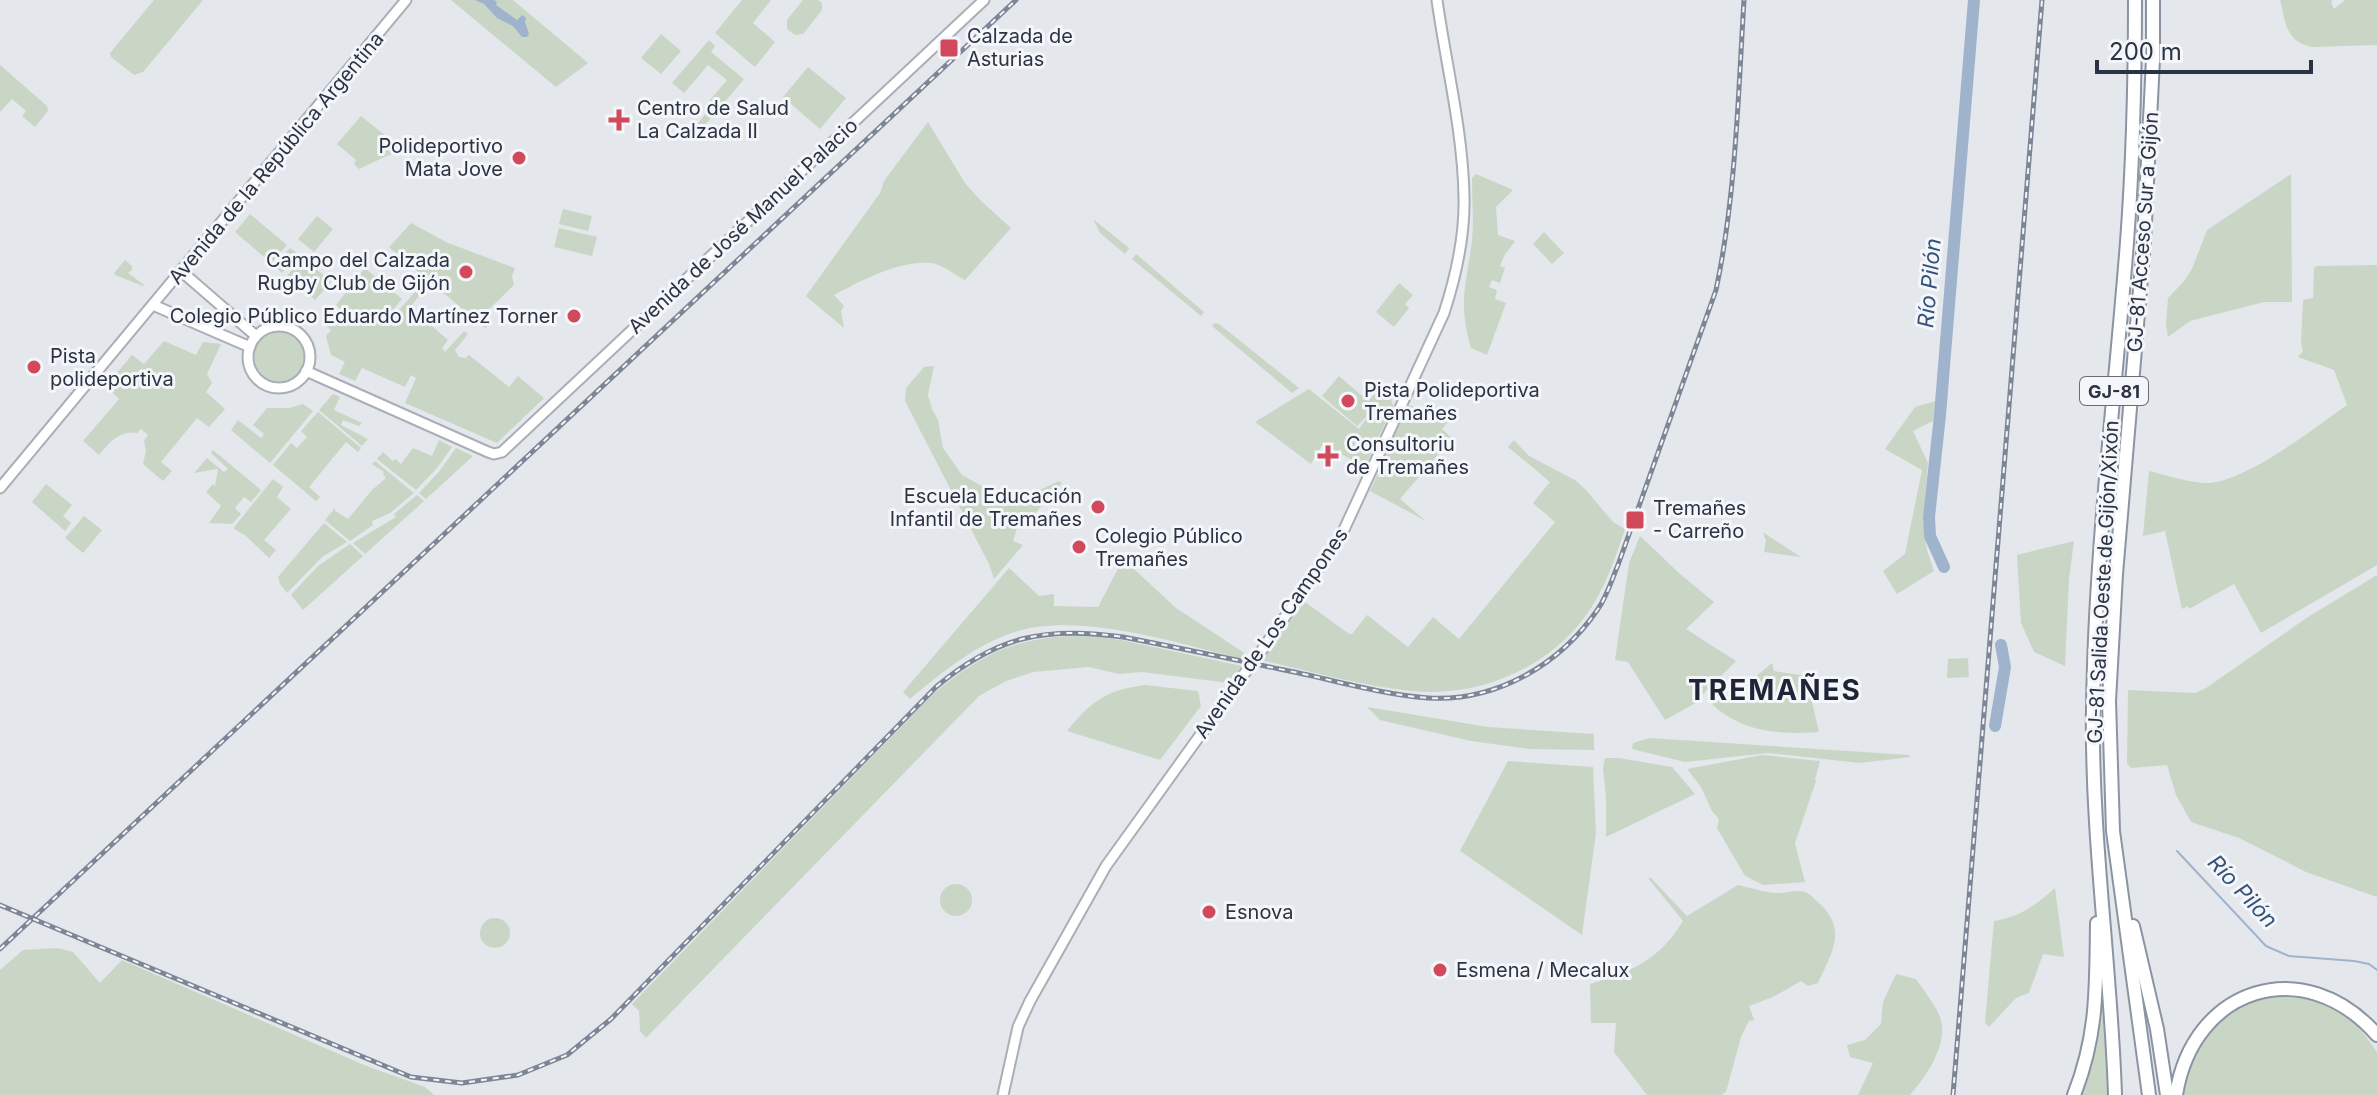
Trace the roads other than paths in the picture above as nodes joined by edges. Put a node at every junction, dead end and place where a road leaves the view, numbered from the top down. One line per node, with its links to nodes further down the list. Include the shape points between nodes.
1 (409, 0): 6 (street, Avenida de la República Argentina)
2 (984, 0): 10 (street, Avenida de José Manuel Palacio, via 502,452 488,452)
3 (1437, 0): 15 (street, Avenida de Los Campones, bridge, via 1465,200 1455,277 1444,313 1341,536 1106,866 1034,992 1018,1027)
4 (2135, 0): 12 (highway, GJ-81 Salida Oeste de Gijón/Xixón / GJ-81, via 2127,241 2099,563 2093,706)
5 (2153, 5): 13 (highway, GJ-81 Acceso Sur a Gijón / GJ-81, via 2144,242 2109,701)
6 (181, 271): 7 (street, Avenida de la República Argentina); 8 (street)
7 (153, 305): 9 (street); 11 (street, Avenida de la República Argentina)
8 (256, 336): 9 (street); 10 (street, via 272,327 298,333 309,350)
9 (250, 347): 10 (street, via 249,366 267,386 294,384)
10 (306, 371)
11 (0, 488)
12 (2097, 844): 16 (highway, via 2096,1011 2090,1051); 17 (highway, GJ-81)
13 (2118, 864): 18 (highway, GJ-81); 19 (highway)
14 (2377, 1035): 20 (highway, via 2361,1017 2326,996 2302,989 2263,991 2222,1010 2197,1036 2179,1074)
15 (1003, 1095)
16 (2074, 1095)
17 (2115, 1095)
18 (2149, 1095)
19 (2167, 1095)
20 (2176, 1095)

